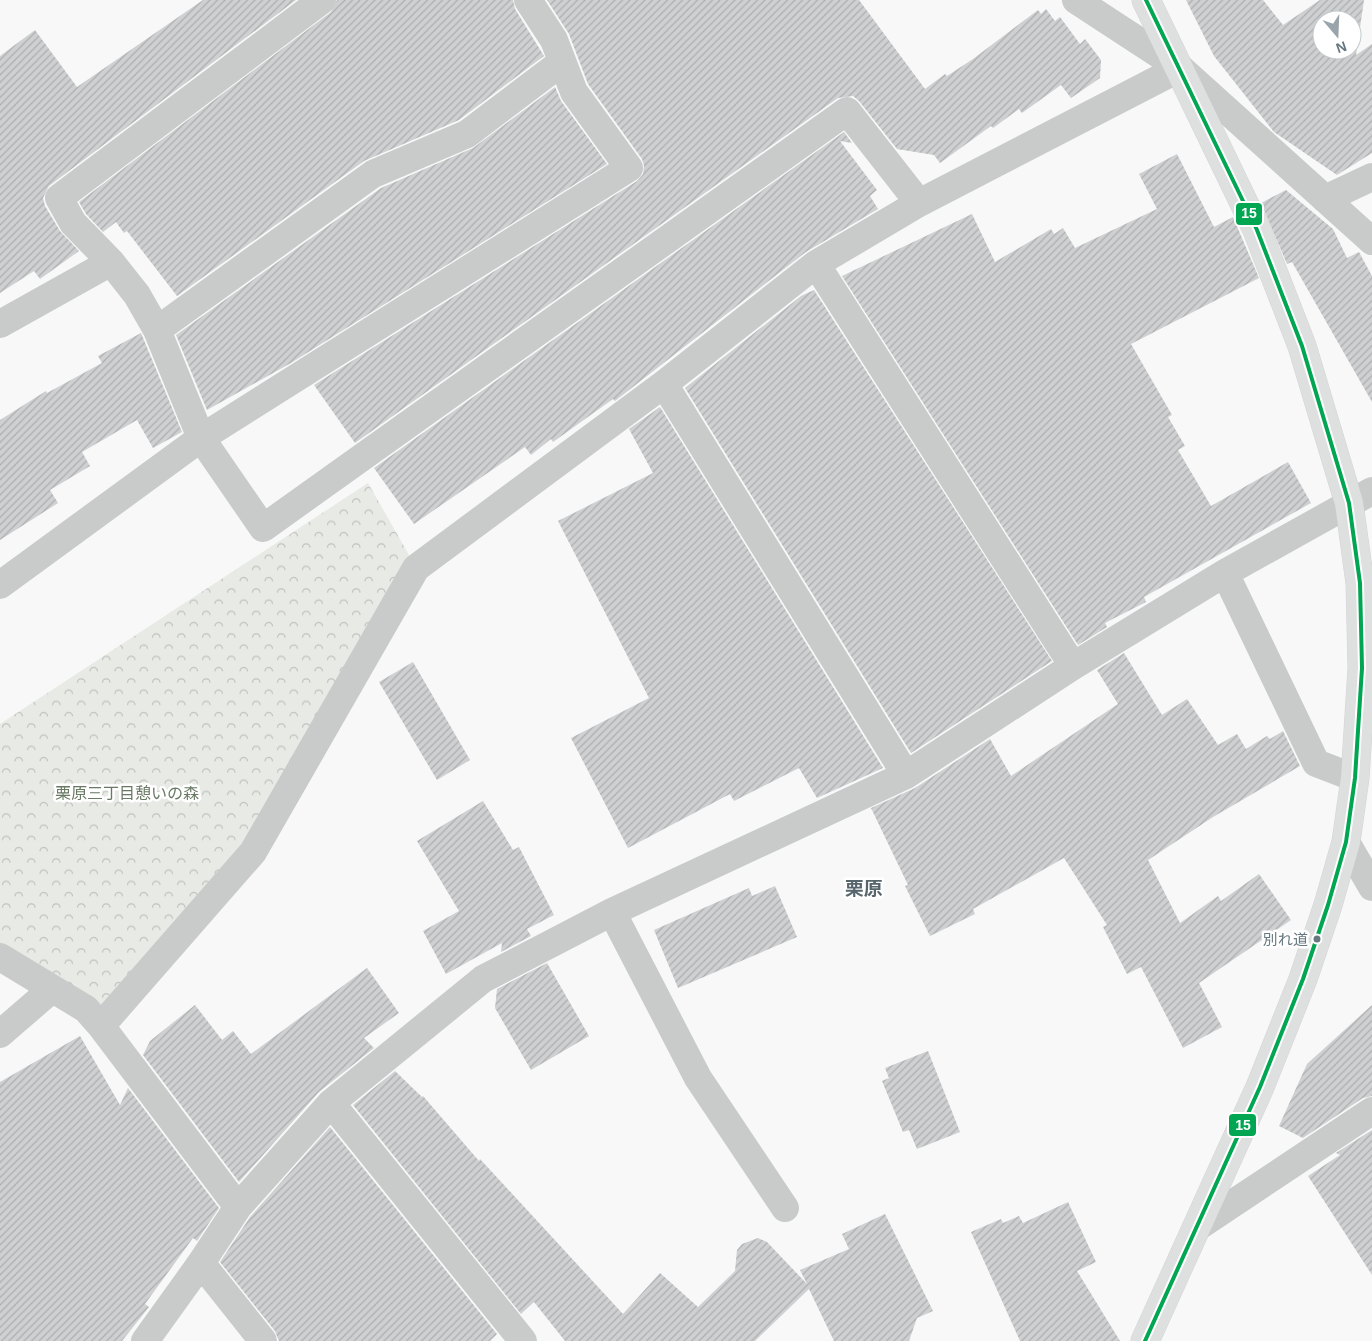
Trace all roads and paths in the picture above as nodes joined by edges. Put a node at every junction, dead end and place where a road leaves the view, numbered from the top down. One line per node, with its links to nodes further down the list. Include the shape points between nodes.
1 (322, 0): 11 (street, via 59,198 73,224)
2 (528, 0): 5 (street, via 554,40)
3 (1076, 0): 6 (street)
4 (1146, 0): 6 (main road)
5 (562, 62): 14 (street, via 467,134 374,174); 16 (street, via 574,92 629,168)
6 (1180, 68): 8 (street); 9 (street); 17 (main road, via 1257,230)
7 (1372, 177): 8 (street)
8 (1325, 199): 10 (street)
9 (919, 203): 12 (street); 16 (street, via 848,111 263,528)
10 (1372, 240)
11 (111, 262): 13 (street); 14 (street, via 137,295)
12 (816, 264): 15 (street); 20 (street)
13 (0, 324)
14 (157, 330): 16 (street)
15 (664, 384): 21 (street); 28 (street, via 416,568 253,852)
16 (201, 438): 19 (street)
17 (1361, 497): 18 (street); 22 (main road, via 1362,668)
18 (1225, 573): 20 (street); 22 (street, via 1316,763)
19 (0, 585)
20 (1072, 666): 21 (street)
21 (906, 775): 25 (street)
22 (1355, 778): 23 (main road)
23 (1346, 842): 24 (street); 34 (main road, via 1303,979)
24 (1372, 887)
25 (612, 912): 30 (street, via 483,979); 33 (street, via 698,1078)
26 (0, 957): 27 (street)
27 (52, 989): 28 (street, via 86,1009); 29 (street)
28 (101, 1026): 32 (street)
29 (0, 1034)
30 (331, 1103): 32 (street); 38 (street)
31 (1372, 1111): 34 (street)
32 (238, 1207): 35 (street)
33 (785, 1208)
34 (1199, 1226): 39 (main road)
35 (202, 1263): 36 (street); 37 (street)
36 (145, 1341)
37 (263, 1341)
38 (523, 1341)
39 (1146, 1341)

